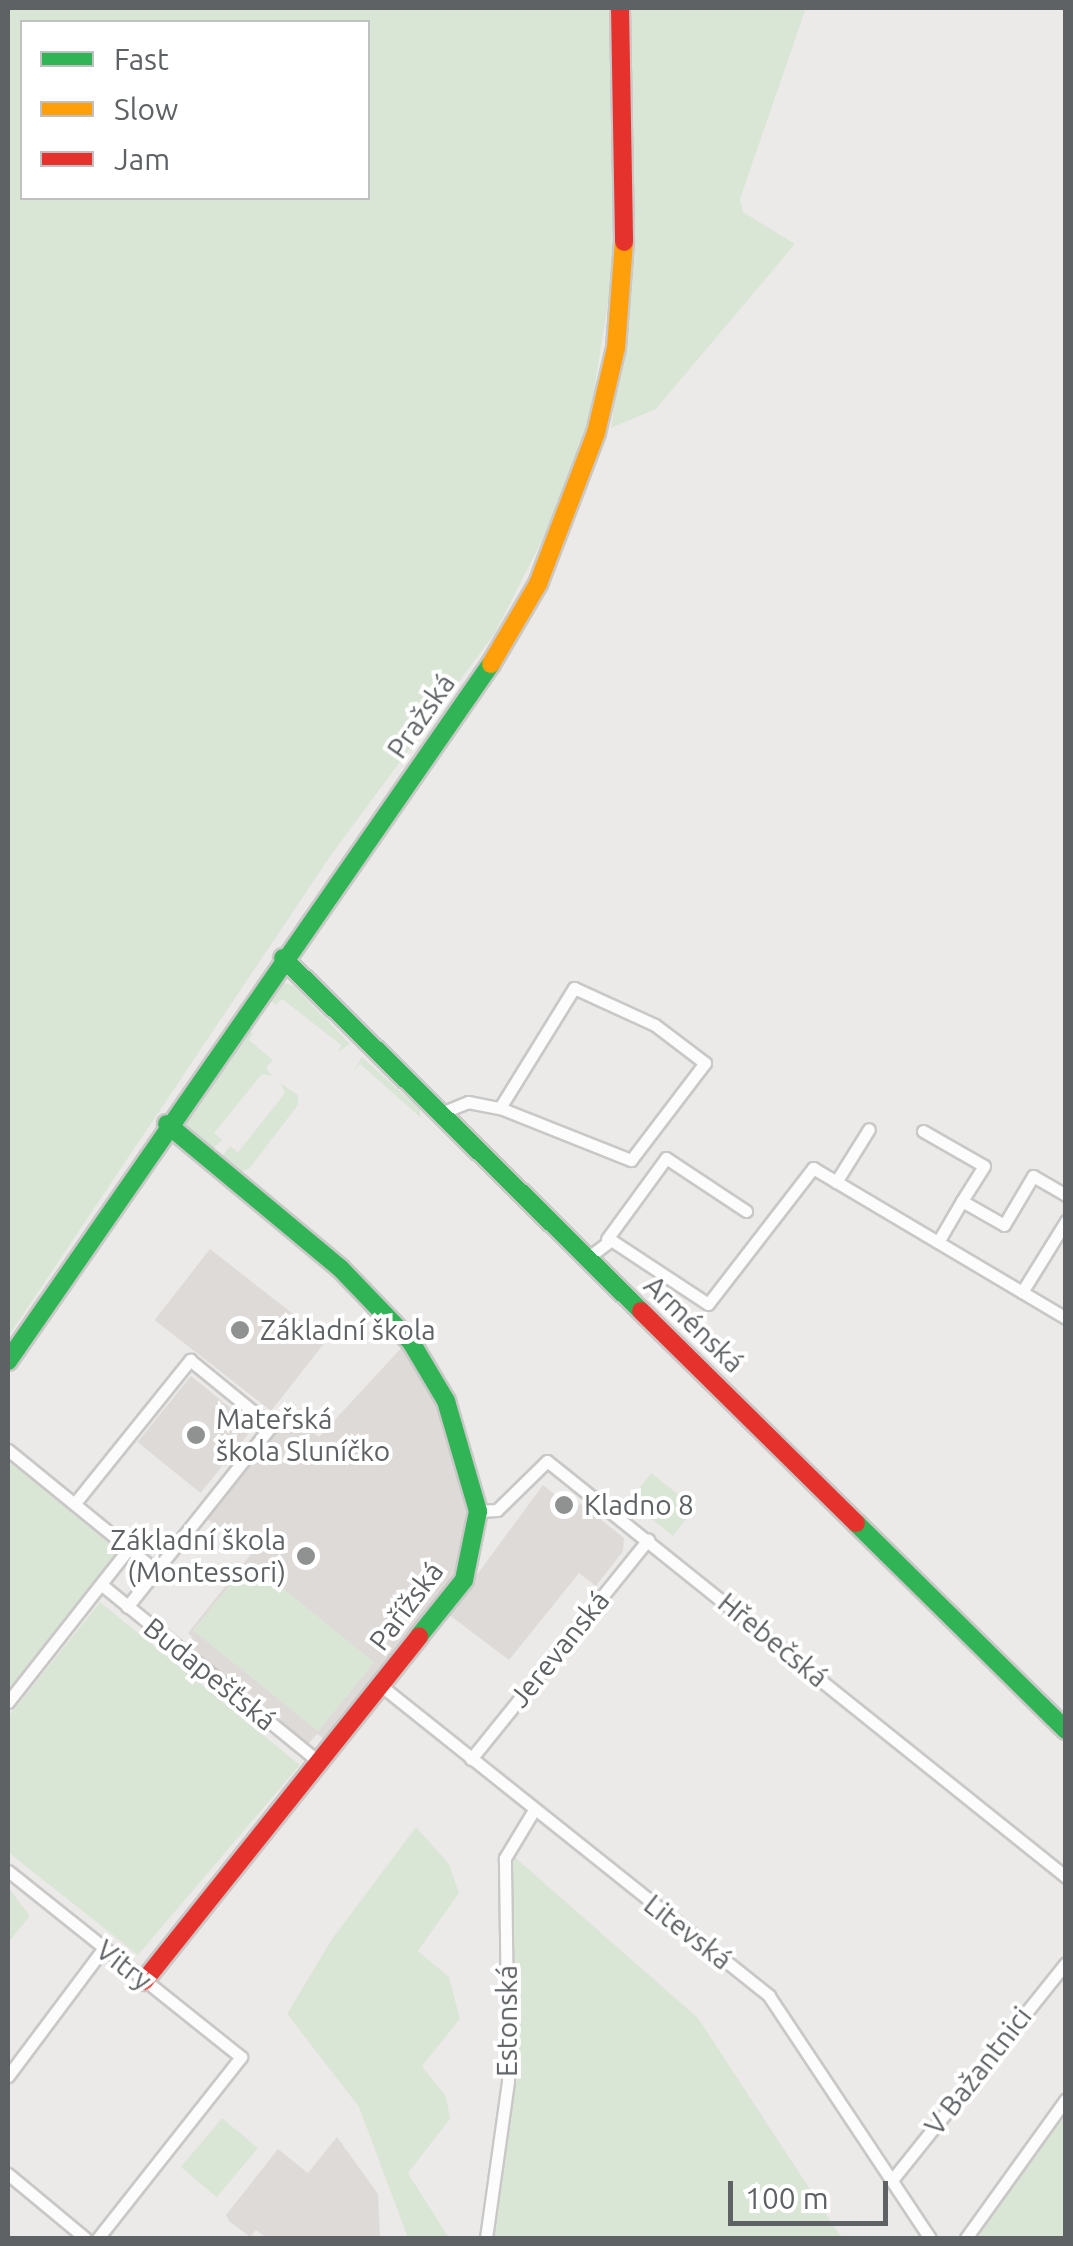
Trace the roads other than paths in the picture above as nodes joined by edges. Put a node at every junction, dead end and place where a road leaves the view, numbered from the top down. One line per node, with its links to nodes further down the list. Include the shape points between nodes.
1 (620, 8): 2 (street, Pražská, via 621,304 596,432 570,510 518,625)
2 (283, 958): 4 (street, Arménská); 5 (street, Pražská)
3 (500, 1108): 3 (street, via 574,988 655,1025 705,1062 631,1160); 4 (street, via 468,1102)
4 (441, 1113): 15 (street, Arménská)
5 (167, 1124): 18 (street, Pražská); 21 (street, Pařížská, via 340,1268 410,1342 446,1400)
6 (870, 1128): 8 (street)
7 (922, 1130): 10 (street, via 984,1166)
8 (836, 1182): 13 (street, via 813,1168 708,1304); 14 (street)
9 (1066, 1195): 10 (street, via 1033,1176 1004,1226)
10 (962, 1201): 14 (street)
11 (746, 1211): 13 (street, via 666,1158)
12 (1066, 1220): 16 (street)
13 (607, 1239): 15 (street)
14 (938, 1242): 16 (street)
15 (586, 1259): 29 (street, Arménská)
16 (1022, 1292): 17 (street)
17 (1066, 1318)
18 (8, 1361)
19 (8, 1450): 20 (street)
20 (75, 1503): 23 (street); 24 (street, via 190,1360 272,1426)
21 (478, 1511): 22 (street, Hřebečská, via 497,1510 547,1462); 27 (street, Pařížská, via 464,1580)
22 (648, 1540): 30 (street, Jerevanská); 34 (street, Hřebečská)
23 (129, 1548): 24 (street); 25 (street)
24 (155, 1570): 26 (street)
25 (102, 1585): 26 (street, Budapešťská); 28 (street)
26 (127, 1606): 31 (street, Budapešťská)
27 (380, 1685): 30 (street, Litevská); 31 (street, Pařížská)
28 (8, 1702)
29 (1066, 1730)
30 (470, 1759): 32 (street, Litevská)
31 (320, 1762): 37 (street, Pařížská)
32 (534, 1810): 41 (street, Litevská, via 769,1996); 44 (street, Estonská, via 505,1858 508,2081)
33 (8, 1871): 35 (street, Vitry)
34 (1066, 1878)
35 (103, 1948): 37 (street, Vitry); 38 (street)
36 (1066, 1964): 41 (street, V Bažantnici)
37 (144, 1981): 43 (street, Vitry, via 240,2058)
38 (8, 2076)
39 (1066, 2099): 46 (street)
40 (8, 2174): 42 (street)
41 (892, 2180): 45 (street, Litevská)
42 (85, 2238)
43 (98, 2238)
44 (486, 2238)
45 (930, 2238)
46 (966, 2238)

